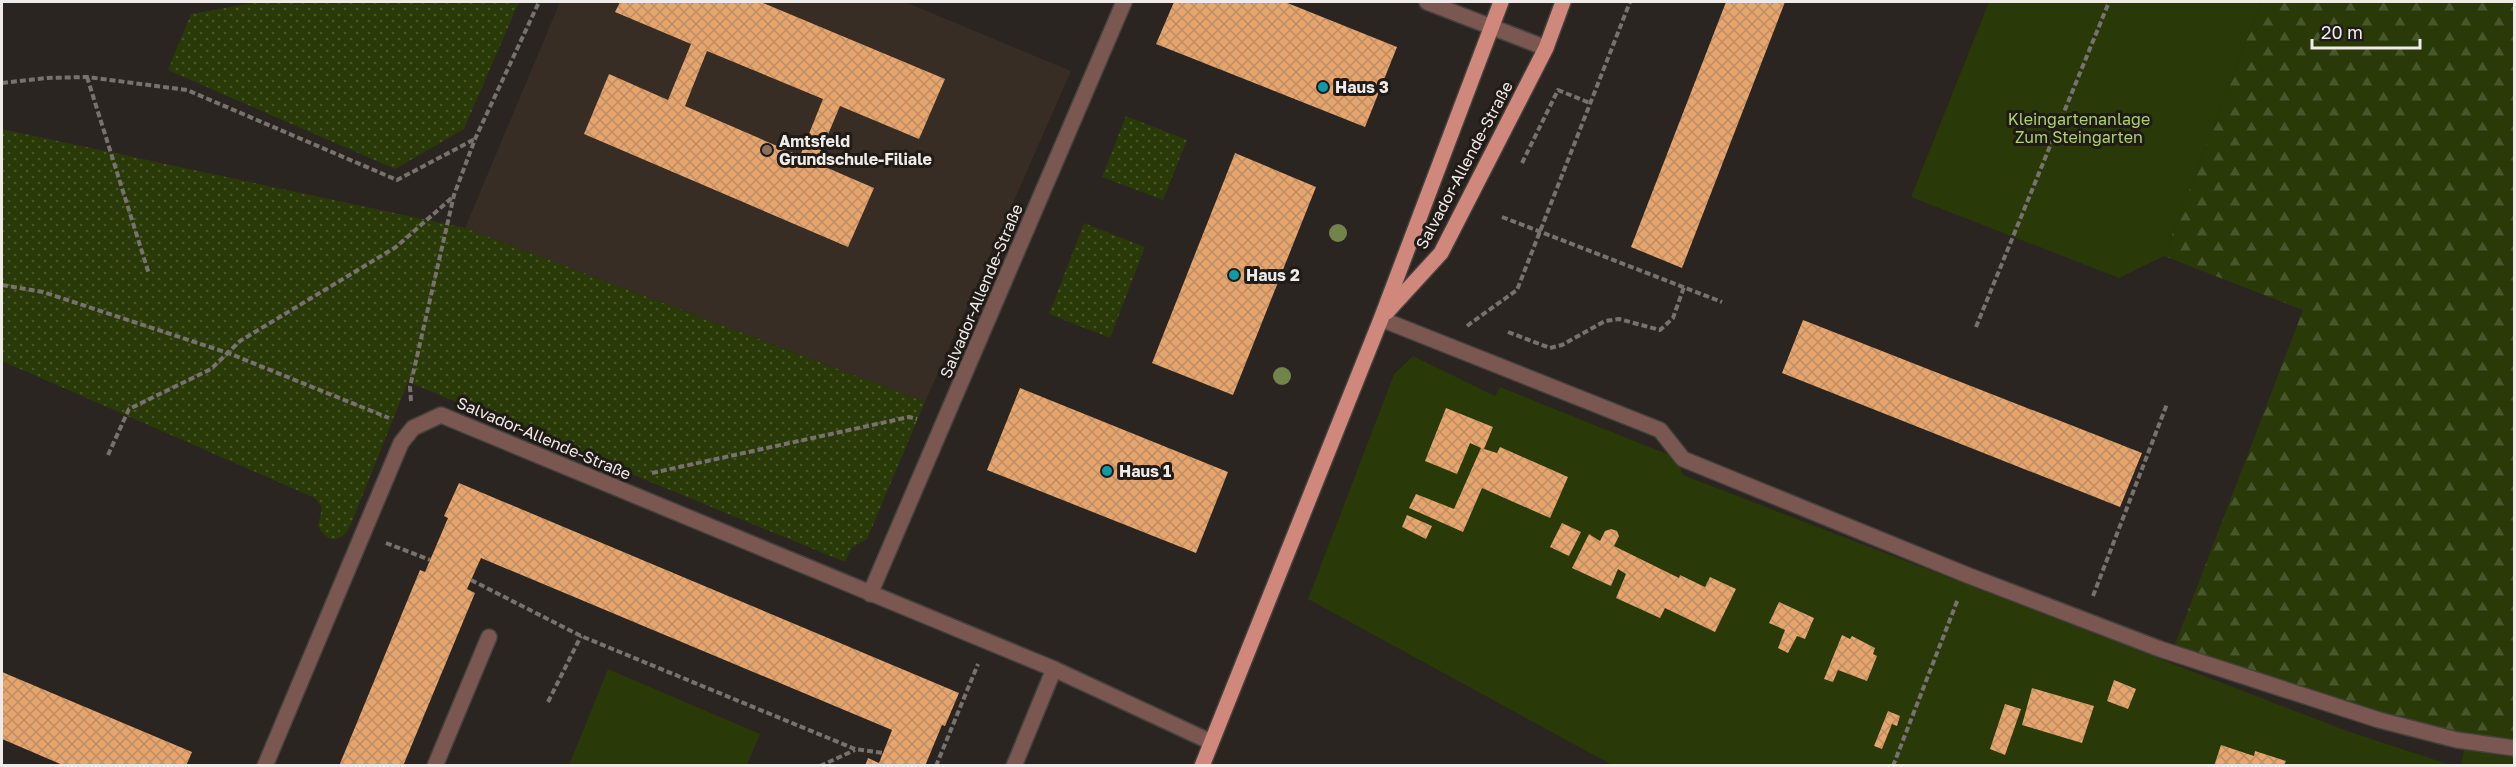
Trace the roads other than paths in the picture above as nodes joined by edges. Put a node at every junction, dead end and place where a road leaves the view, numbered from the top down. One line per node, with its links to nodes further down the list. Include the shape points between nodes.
1 (1124, 2): 8 (street, Salvador-Allende-Straße)
2 (1427, 2): 5 (street)
3 (1501, 2): 5 (main road, Salvador-Allende-Straße)
4 (1563, 2): 6 (main road, Salvador-Allende-Straße)
5 (1492, 26): 6 (street); 7 (main road, Salvador-Allende-Straße)
6 (1546, 48): 7 (main road, Salvador-Allende-Straße, via 1442,253)
7 (1381, 319): 11 (main road, Salvador-Allende-Straße); 12 (street, via 1660,430 1683,459 1967,576 2160,649 2368,716 2457,741)
8 (870, 594): 10 (street, Salvador-Allende-Straße); 13 (street, Salvador-Allende-Straße, via 441,415 413,428 401,443)
9 (489, 637): 14 (street)
10 (1054, 669): 11 (street, Salvador-Allende-Straße); 15 (street)
11 (1211, 742): 16 (main road, Salvador-Allende-Straße)
12 (2514, 748)
13 (265, 765)
14 (435, 765)
15 (1014, 765)
16 (1202, 765)

